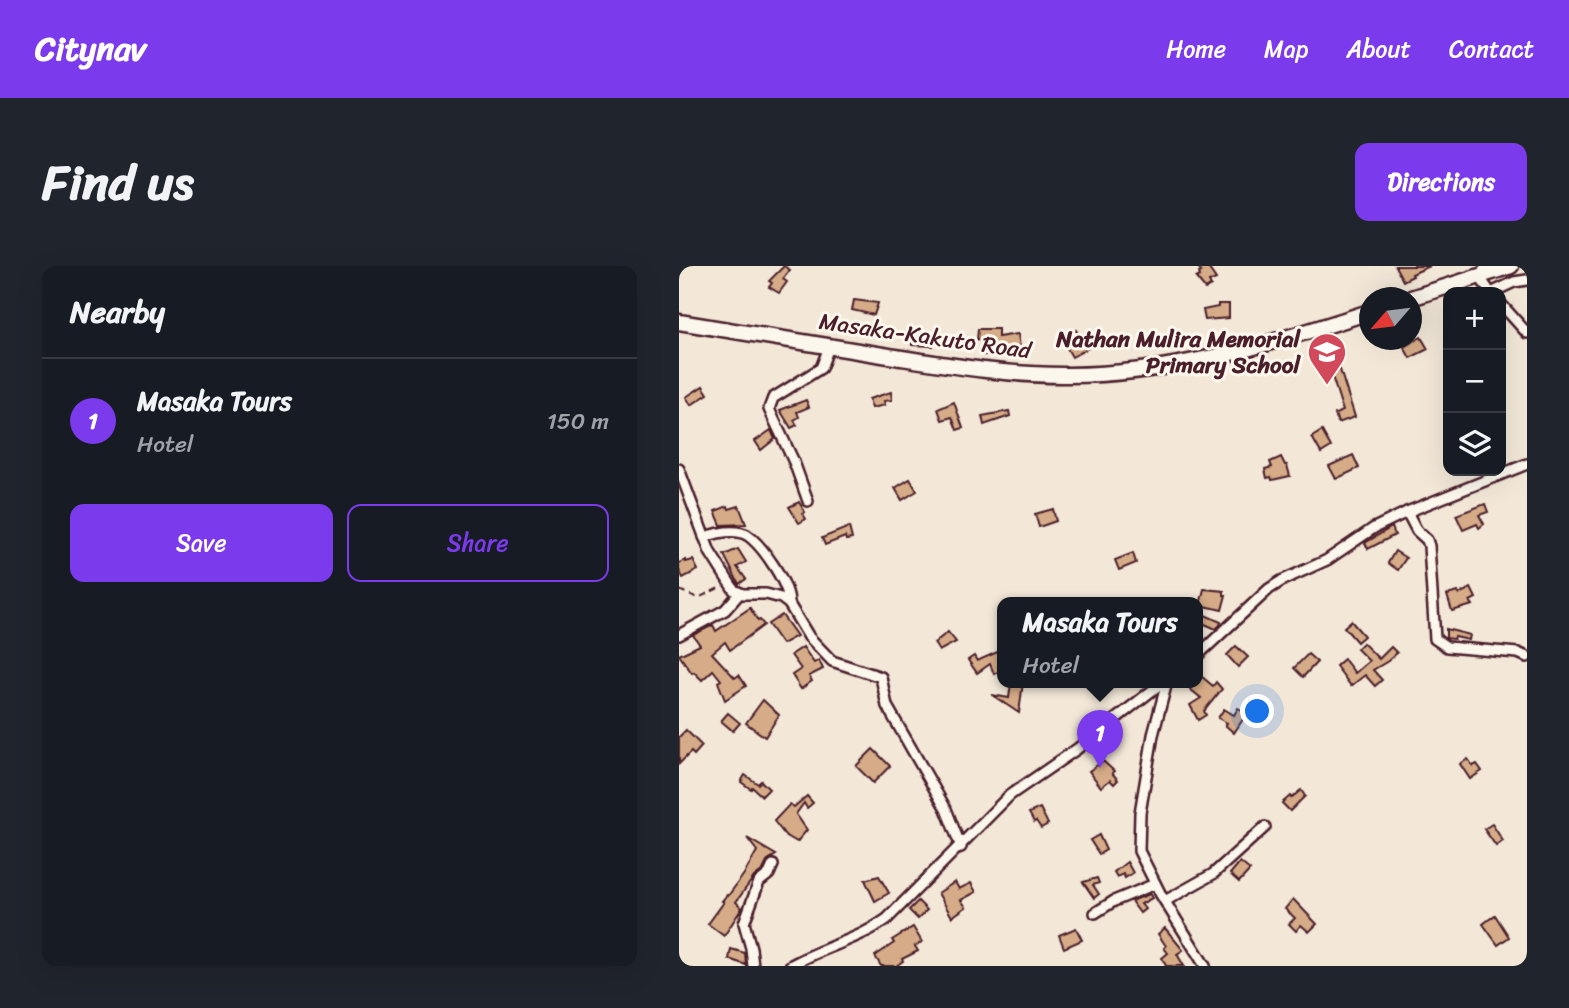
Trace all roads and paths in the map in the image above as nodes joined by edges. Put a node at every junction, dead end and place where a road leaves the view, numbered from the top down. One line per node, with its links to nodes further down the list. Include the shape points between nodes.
1 (1511, 266): 2 (highway)
2 (1483, 271): 5 (highway)
3 (1527, 280): 4 (street)
4 (1503, 287)
5 (1422, 294)
6 (1506, 310): 9 (street)
7 (1359, 315): 10 (highway, Masaka-Kakuto Road, via 1223,355 1147,370 1089,374 1002,372)
8 (679, 322): 10 (highway, Masaka-Kakuto Road)
9 (1527, 333)
10 (829, 346): 13 (street, via 821,368 769,404)
11 (1527, 464): 14 (street)
12 (679, 469): 15 (street)
13 (808, 501)
14 (1407, 512): 21 (street, via 1269,589); 22 (street, via 1429,546 1435,639 1447,647)
15 (704, 537): 16 (street); 19 (street, via 732,532 747,536 779,575)
16 (729, 583): 17 (path, via 698,598); 18 (street)
17 (679, 590)
18 (740, 593): 19 (street, via 774,596); 20 (street, via 725,610)
19 (789, 604): 26 (street, via 809,637 832,661 881,677 887,706 946,809)
20 (679, 635)
21 (1203, 650)
22 (1527, 657)
23 (1157, 688): 26 (street, via 1010,796)
24 (1164, 688): 28 (street, via 1139,830 1139,851)
25 (1265, 827): 29 (street, via 1213,874)
26 (961, 847): 32 (street, via 879,925)
27 (773, 865): 31 (street, via 759,882 744,923)
28 (1155, 884): 29 (street); 30 (street)
29 (1165, 901): 33 (street)
30 (1095, 913)
31 (753, 966)
32 (790, 966)
33 (1205, 966)

